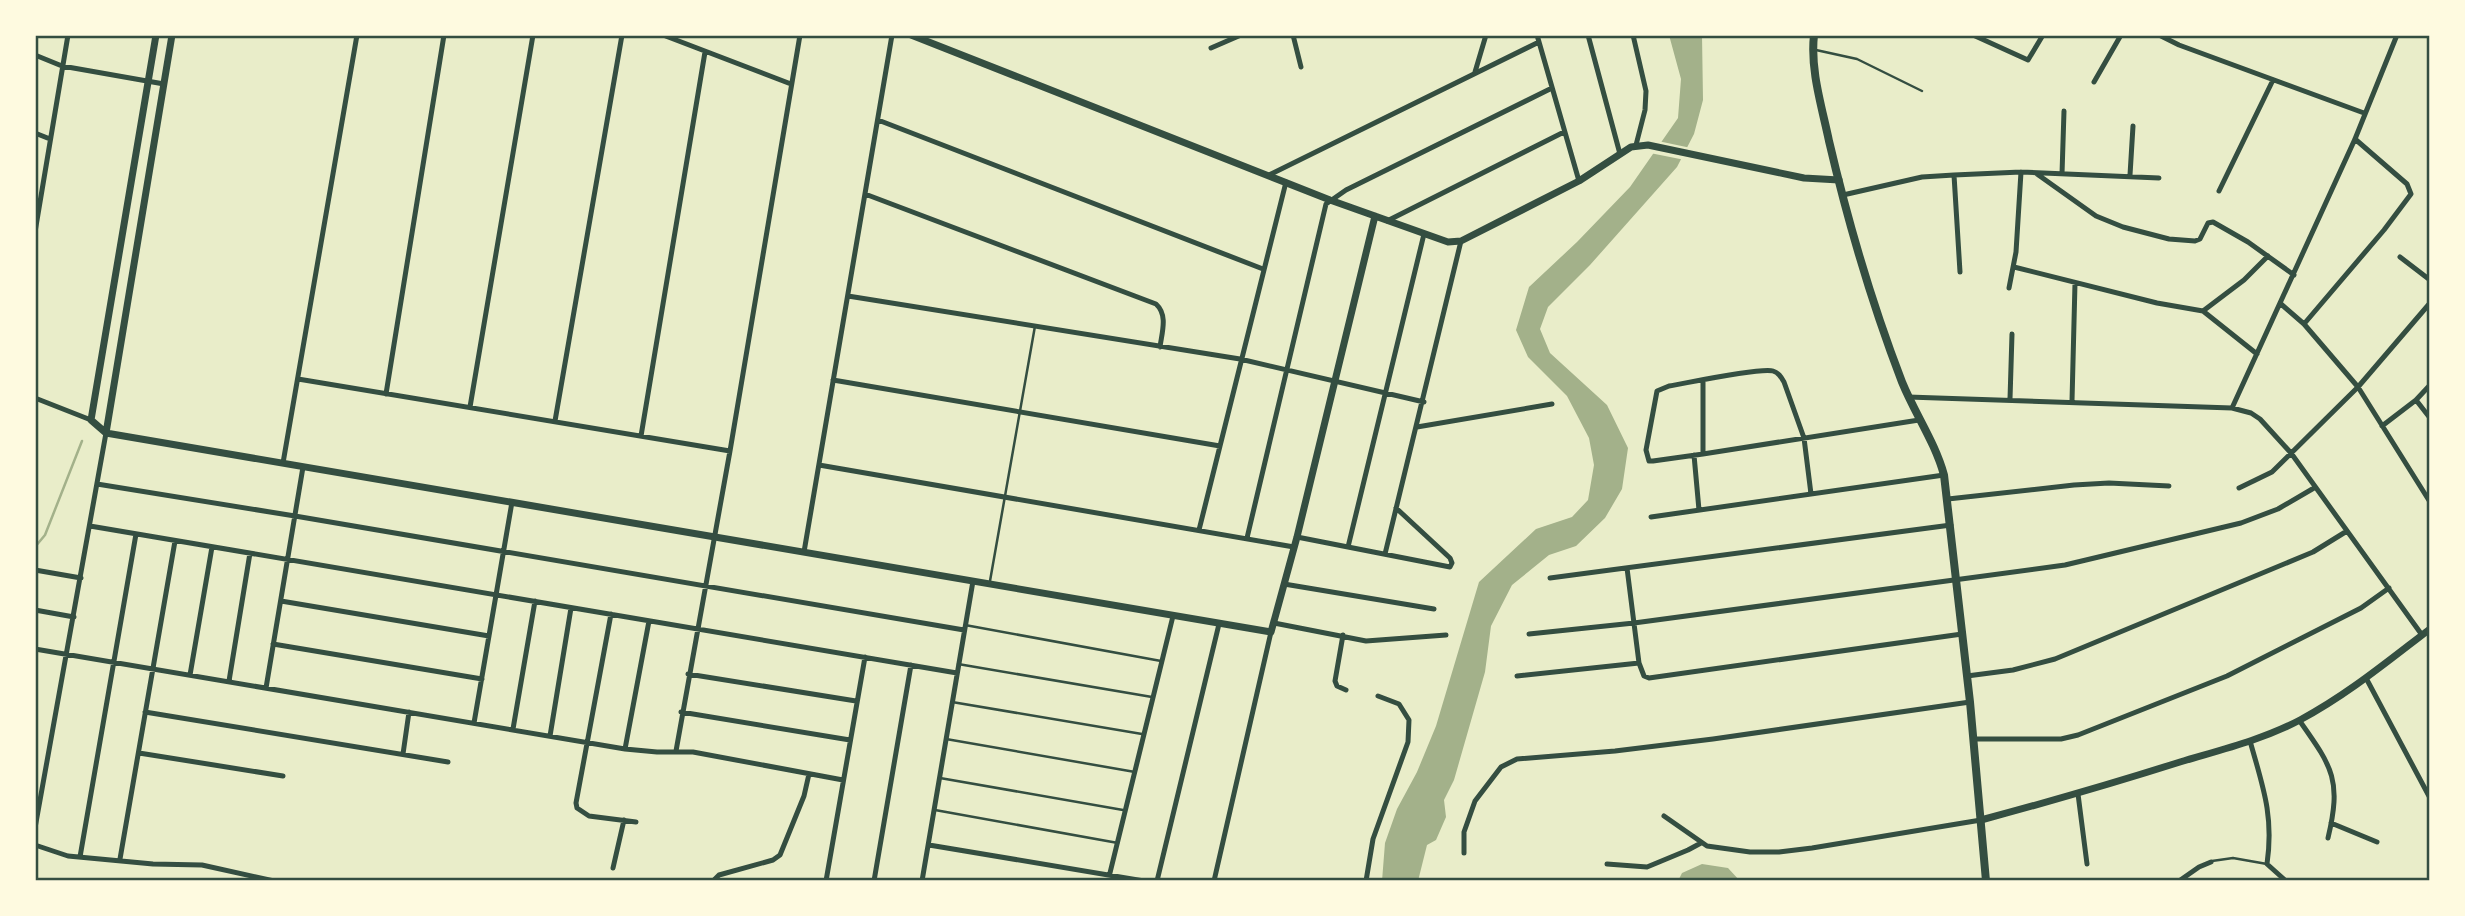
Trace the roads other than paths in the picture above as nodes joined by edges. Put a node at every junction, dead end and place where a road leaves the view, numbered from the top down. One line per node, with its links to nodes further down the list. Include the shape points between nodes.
1 (68, 35): 28 (street)
2 (156, 35): 32 (street)
3 (172, 35): 34 (street)
4 (357, 35): 88 (street)
5 (444, 35): 95 (street)
6 (533, 35): 103 (street)
7 (622, 35): 109 (street)
8 (663, 35): 26 (street)
9 (800, 35): 35 (street)
10 (892, 35): 40 (street)
11 (911, 35): 51 (street)
12 (1241, 35): 24 (street)
13 (1293, 35): 29 (street)
14 (1486, 35): 30 (street)
15 (1588, 35): 47 (street)
16 (1633, 35): 46 (street, via 1647,90)
17 (1814, 35): 25 (main road)
18 (1973, 35): 19 (street, via 2028,60)
19 (2043, 35)
20 (2121, 35): 33 (street)
21 (2160, 35): 31 (street)
22 (2397, 35): 39 (street)
23 (1538, 38): 30 (street); 36 (street)
24 (1211, 48)
25 (1813, 50): 37 (lane, via 1857,59); 55 (main road)
26 (705, 52): 35 (street); 113 (street)
27 (35, 55): 28 (street)
28 (62, 66): 32 (street); 44 (street)
29 (1301, 67)
30 (1475, 72): 51 (street)
31 (2273, 80): 39 (street); 58 (street)
32 (148, 81): 34 (street); 108 (street)
33 (2094, 82)
34 (164, 84): 112 (street)
35 (791, 85): 116 (street)
36 (1552, 88): 42 (street); 61 (street)
37 (1922, 91)
38 (2063, 111): 50 (street)
39 (2364, 113): 45 (street)
40 (878, 120): 59 (street); 71 (street)
41 (2133, 126): 53 (street)
42 (1564, 132): 56 (street); 64 (street)
43 (35, 133): 44 (street)
44 (50, 139): 62 (street)
45 (2355, 139): 73 (street); 81 (street, via 2407,184 2411,194)
46 (1636, 145): 47 (street); 55 (street, via 1804,178)
47 (1620, 154): 56 (street)
48 (2021, 172): 49 (street); 52 (street); 70 (street)
49 (2036, 174): 50 (street); 68 (street, via 2108,222 2191,241 2200,239 2213,222)
50 (2062, 174): 53 (street)
51 (1269, 175): 57 (street)
52 (1954, 175): 60 (street, via 1922,177); 72 (street)
53 (2130, 175): 54 (street)
54 (2159, 178)
55 (1839, 180): 60 (main road)
56 (1579, 181): 67 (street)
57 (1286, 182): 61 (street); 71 (street)
58 (2219, 191)
59 (865, 194): 77 (street); 84 (street, via 1156,304 1163,312)
60 (1843, 195): 96 (main road)
61 (1330, 200): 63 (street); 87 (street, via 1322,216)
62 (37, 211): 65 (street)
63 (1375, 216): 64 (street); 90 (street)
64 (1387, 221): 66 (street)
65 (35, 232)
66 (1424, 234): 67 (street); 94 (street)
67 (1461, 241): 101 (street)
68 (2268, 256): 73 (street); 80 (street)
69 (2400, 257): 74 (street)
70 (2014, 267): 75 (street); 76 (street)
71 (1263, 269): 86 (street)
72 (1960, 272)
73 (2294, 275): 79 (street)
74 (2430, 280)
75 (2076, 283): 80 (street); 100 (street)
76 (2009, 288)
77 (848, 296): 82 (street); 89 (street)
78 (2430, 303): 93 (street)
79 (2281, 304): 81 (street); 85 (street)
80 (2203, 311): 85 (street)
81 (2304, 324): 93 (street)
82 (1035, 326): 84 (street); 105 (lane)
83 (2012, 334): 98 (street)
84 (1160, 347): 86 (street)
85 (2257, 355): 104 (street)
86 (1240, 359): 87 (street); 115 (street)
87 (1287, 368): 90 (street); 144 (street)
88 (298, 379): 95 (street); 120 (street)
89 (833, 380): 105 (street); 121 (street)
90 (1335, 380): 94 (street); 143 (street)
91 (1703, 380): 114 (street, via 1775,371 1784,382); 117 (street); 119 (street, via 1657,391 1647,458)
92 (2430, 385): 99 (street)
93 (2358, 387): 110 (street); 118 (street)
94 (1385, 393): 101 (street); 148 (street)
95 (386, 394): 103 (street)
96 (1908, 397): 98 (street); 107 (main road)
97 (35, 398): 108 (street)
98 (2010, 399): 100 (street)
99 (2416, 400): 106 (street); 110 (street)
100 (2073, 401): 104 (street)
101 (1424, 402): 111 (street)
102 (1552, 404): 111 (street)
103 (470, 407): 109 (street)
104 (2232, 408): 118 (street, via 2260,419)
105 (1021, 413): 115 (street); 129 (lane)
106 (2430, 418)
107 (1919, 420): 114 (street); 123 (main road)
108 (91, 421): 112 (street)
109 (555, 421): 113 (street)
110 (2382, 426): 132 (street)
111 (1417, 427): 133 (street)
112 (106, 433): 120 (street); 124 (street)
113 (641, 436): 116 (street)
114 (1804, 438): 117 (street); 128 (street)
115 (1220, 446): 139 (street)
116 (730, 451): 142 (street)
117 (1703, 453): 119 (street)
118 (2291, 453): 126 (street, via 2272,472); 127 (street)
119 (1694, 455): 134 (street)
120 (283, 463): 122 (street)
121 (819, 466): 129 (street); 150 (street)
122 (303, 467): 131 (street); 135 (street)
123 (1944, 475): 128 (street); 130 (main road)
124 (97, 484): 135 (street); 138 (street)
125 (2169, 486): 130 (street, via 2084,484)
126 (2239, 488)
127 (2314, 488): 140 (street); 158 (street, via 2278,509 2219,529 2065,565)
128 (1811, 494): 134 (street)
129 (1005, 497): 139 (street); 160 (lane)
130 (1948, 499): 137 (main road)
131 (512, 502): 142 (street); 149 (street)
132 (2430, 502)
133 (1396, 508): 152 (street); 152 (street, via 1450,558 1451,565)
134 (1699, 510): 136 (street)
135 (295, 516): 149 (street); 153 (street)
136 (1651, 517)
137 (1951, 525): 154 (street); 158 (main road)
138 (90, 526): 141 (street); 156 (street)
139 (1199, 530): 144 (street)
140 (2347, 531): 163 (street); 201 (street, via 2313,552 2055,659)
141 (136, 534): 145 (street); 192 (street)
142 (714, 537): 150 (street); 162 (street)
143 (1297, 537): 147 (street); 148 (street)
144 (1247, 538): 147 (street)
145 (175, 541): 146 (street); 196 (street)
146 (212, 547): 151 (street); 199 (street)
147 (1294, 547): 161 (street)
148 (1348, 547): 152 (street)
149 (503, 552): 162 (street); 164 (street)
150 (804, 552): 159 (street)
151 (250, 553): 153 (street); 204 (street)
152 (1385, 554)
153 (287, 560): 164 (street); 165 (street)
154 (1627, 568): 157 (street); 175 (street)
155 (35, 570): 156 (street)
156 (81, 578): 172 (street)
157 (1550, 578)
158 (1956, 580): 175 (street); 182 (main road)
159 (973, 581): 160 (street); 177 (street)
160 (989, 584): 171 (street)
161 (1284, 584): 168 (street); 174 (street)
162 (705, 585): 177 (street); 178 (street)
163 (2389, 587): 185 (street); 221 (street, via 2361,608 2202,688 2078,735)
164 (496, 595): 166 (street); 186 (street)
165 (281, 601): 186 (street); 187 (street)
166 (535, 601): 167 (street); 217 (street)
167 (571, 607): 170 (street); 219 (street)
168 (1434, 609)
169 (35, 610): 172 (street)
170 (611, 614): 173 (street); 224 (street)
171 (1173, 616): 176 (street); 191 (street)
172 (74, 617): 189 (street)
173 (649, 621): 178 (street); 225 (street)
174 (1274, 623): 180 (street); 183 (street)
175 (1634, 623): 181 (street); 193 (street)
176 (1219, 624): 180 (street); 268 (street)
177 (965, 627): 191 (lane); 194 (street)
178 (696, 629): 190 (street); 198 (street)
179 (2430, 629): 185 (street)
180 (1271, 632): 269 (street)
181 (1529, 634)
182 (1962, 634): 193 (street, via 1654,679 1644,676); 201 (main road)
183 (1343, 635): 184 (street, via 1375,641); 206 (street, via 1335,681)
184 (1446, 635)
185 (2423, 635): 202 (street)
186 (489, 636): 203 (street)
187 (273, 644): 203 (street); 205 (street)
188 (35, 649): 189 (street)
189 (68, 654): 192 (street); 244 (street)
190 (865, 657): 195 (street); 209 (street)
191 (1162, 661): 208 (street)
192 (114, 662): 196 (street); 252 (street)
193 (1639, 663): 200 (street)
194 (958, 664): 197 (street); 208 (lane)
195 (911, 665): 197 (street); 265 (street)
196 (153, 668): 199 (street); 212 (street)
197 (957, 673): 210 (street)
198 (688, 674): 209 (street); 214 (street)
199 (190, 675): 204 (street)
200 (1517, 676)
201 (1967, 676): 211 (main road)
202 (2366, 678): 215 (street); 236 (street)
203 (482, 679): 216 (street)
204 (229, 681): 205 (street)
205 (267, 688): 213 (street)
206 (1346, 690)
207 (1378, 696): 270 (street, via 1399,704 1409,720 1408,742 1373,839)
208 (1153, 697): 218 (street)
209 (856, 701): 222 (street)
210 (952, 702): 218 (lane); 220 (street)
211 (1969, 702): 221 (main road); 251 (street, via 1713,739 1517,759 1501,767 1475,801 1464,832)
212 (145, 712): 227 (street); 228 (street)
213 (410, 712): 216 (street); 228 (street)
214 (681, 712): 222 (street); 226 (street)
215 (2299, 720): 223 (street); 243 (street, via 2331,769)
216 (474, 723): 217 (street)
217 (513, 729): 219 (street)
218 (1144, 735): 230 (street)
219 (550, 736): 224 (street)
220 (946, 739): 230 (lane); 233 (street)
221 (1973, 739): 241 (main road)
222 (850, 740): 234 (street)
223 (2250, 741): 235 (street); 257 (street, via 2270,816)
224 (587, 742): 225 (street); 240 (street, via 577,808 590,816)
225 (625, 749): 226 (street)
226 (676, 751): 231 (street)
227 (139, 752): 232 (street); 253 (street)
228 (403, 754): 229 (street)
229 (448, 762)
230 (1135, 772): 238 (street)
231 (809, 774): 234 (street); 263 (street, via 780,855)
232 (283, 776)
233 (940, 778): 237 (street); 238 (lane)
234 (843, 780): 264 (street)
235 (2078, 794): 241 (street); 256 (street)
236 (2430, 799)
237 (935, 810): 248 (lane); 250 (street)
238 (1126, 811): 248 (street)
239 (1664, 816): 246 (street)
240 (624, 820): 242 (street); 258 (street)
241 (1981, 820): 246 (street, via 1779,852 1716,848); 271 (main road)
242 (636, 822)
243 (2331, 824): 245 (street); 247 (street)
244 (35, 828)
245 (2328, 838)
246 (1701, 842): 255 (street, via 1647,867)
247 (2377, 842)
248 (1118, 843): 259 (street)
249 (35, 845): 252 (street)
250 (929, 845): 259 (street); 261 (street)
251 (1464, 853)
252 (80, 857): 253 (street)
253 (120, 859): 262 (street, via 202,865)
254 (2211, 862): 257 (lane, via 2234,858); 260 (street)
255 (1607, 864)
256 (2087, 864)
257 (2267, 864): 273 (street)
258 (613, 868)
259 (1109, 878): 267 (street)
260 (2187, 878): 272 (street)
261 (923, 880): 266 (lane)
262 (274, 881)
263 (713, 881)
264 (826, 881)
265 (874, 881)
266 (934, 881)
267 (1144, 881)
268 (1157, 881)
269 (1214, 881)
270 (1366, 881)
271 (1986, 881)
272 (2179, 881)
273 (2286, 881)

